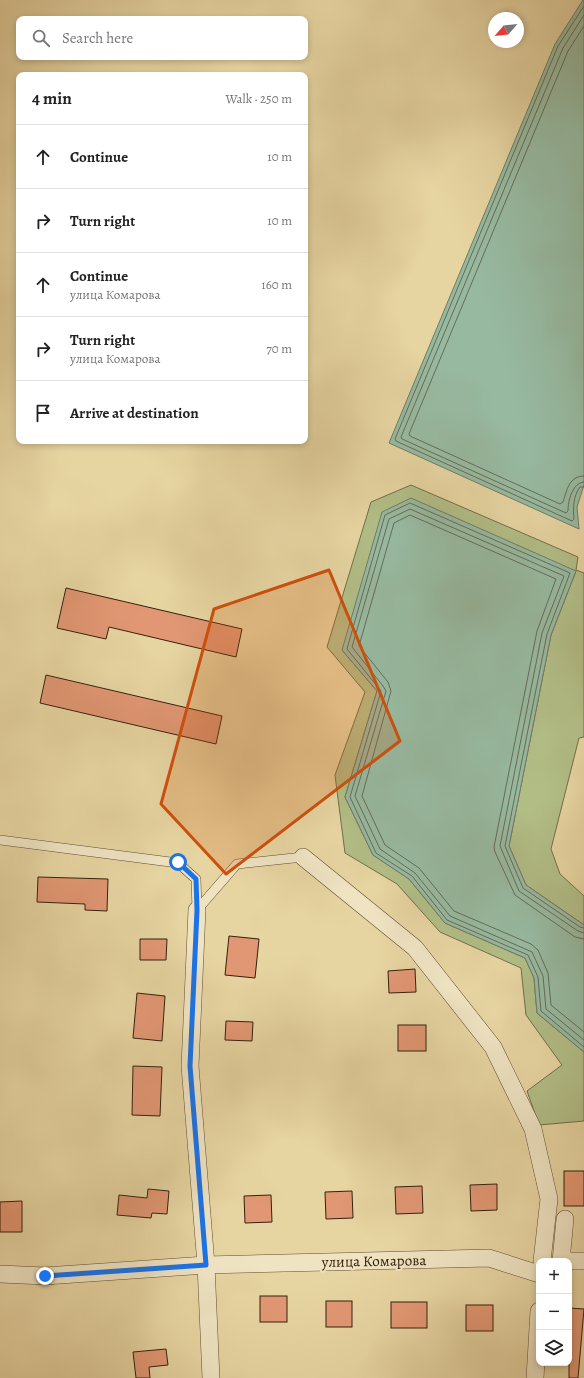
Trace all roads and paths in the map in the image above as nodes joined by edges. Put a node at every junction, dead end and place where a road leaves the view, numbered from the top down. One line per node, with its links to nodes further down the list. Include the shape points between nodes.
1 (0, 840): 3 (lane, via 178,862 196,879)
2 (303, 857): 3 (lane, via 237,864); 5 (street, via 415,948 493,1046 533,1129 549,1199)
3 (197, 910): 9 (street, via 190,1066)
4 (564, 1219): 6 (street)
5 (542, 1258)
6 (561, 1258)
7 (572, 1261): 8 (street)
8 (584, 1261)
9 (206, 1265): 10 (street, улица Комарова, via 489,1258); 11 (street, улица Комарова, via 45,1276); 13 (street)
10 (536, 1273)
11 (0, 1274)
12 (538, 1330): 14 (street)
13 (211, 1378)
14 (535, 1378)

